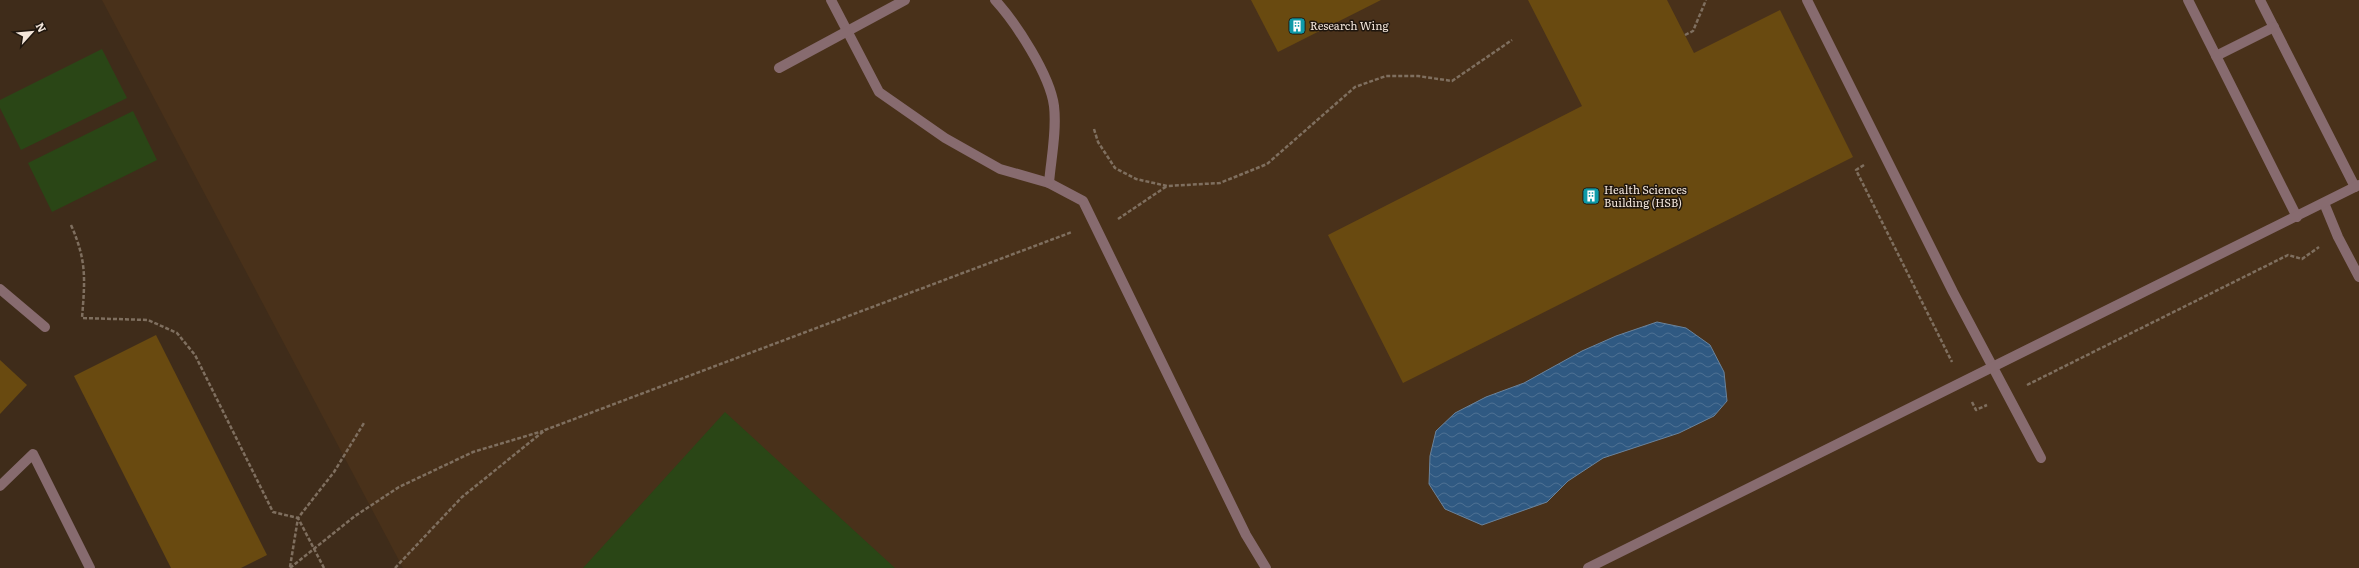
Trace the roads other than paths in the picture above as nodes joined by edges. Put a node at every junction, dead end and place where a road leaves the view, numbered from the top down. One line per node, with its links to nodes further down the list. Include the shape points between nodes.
1 (831, 0): 8 (lane)
2 (905, 0): 8 (lane)
3 (995, 0): 11 (lane, via 1012,18 1042,73 1054,106)
4 (1807, 0): 18 (lane)
5 (2188, 0): 9 (lane)
6 (2260, 0): 7 (lane)
7 (2274, 26): 9 (lane); 12 (lane)
8 (847, 32): 10 (lane); 11 (lane, via 879,92 945,138 1000,169)
9 (2216, 56): 14 (lane)
10 (780, 68)
11 (1049, 183): 22 (lane, via 1083,201 1246,535)
12 (2357, 186): 13 (lane)
13 (2324, 203): 14 (lane); 15 (lane)
14 (2296, 217): 18 (lane)
15 (2359, 277)
16 (0, 289): 17 (lane)
17 (45, 327)
18 (1992, 368): 19 (lane); 23 (lane)
19 (2041, 458)
20 (0, 486): 21 (lane, via 32,454)
21 (90, 568)
22 (1266, 568)
23 (1588, 568)

